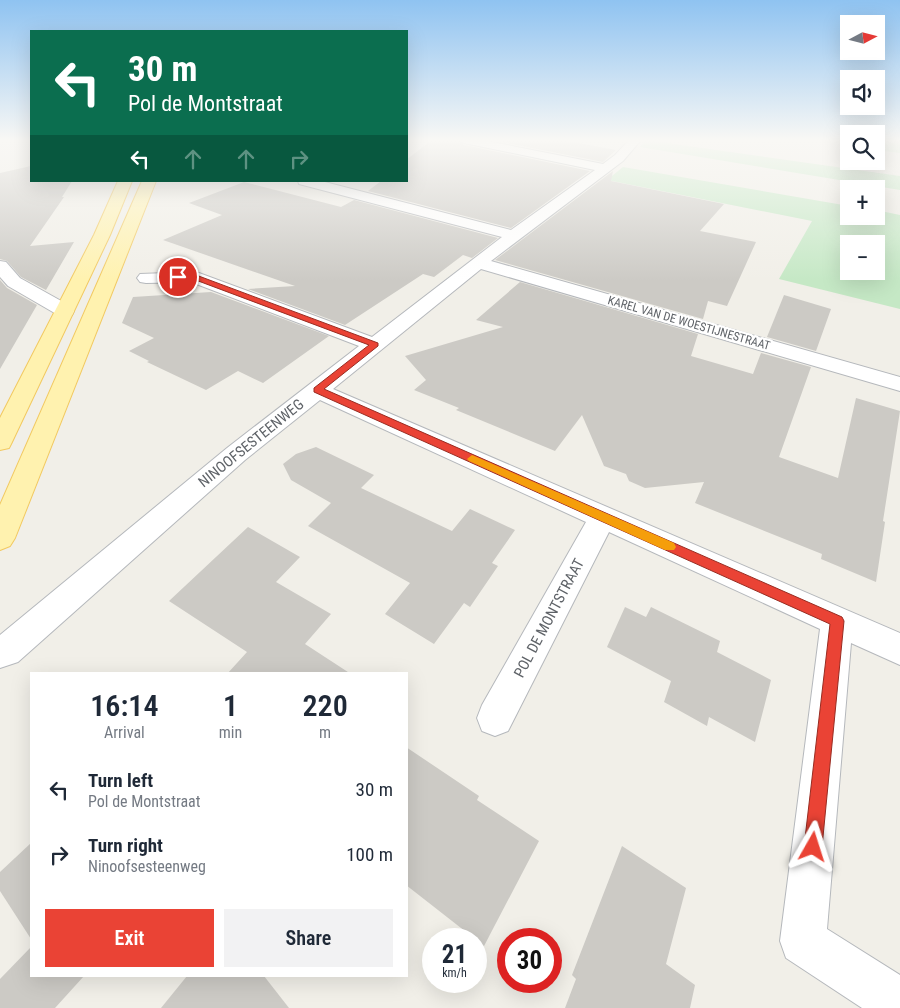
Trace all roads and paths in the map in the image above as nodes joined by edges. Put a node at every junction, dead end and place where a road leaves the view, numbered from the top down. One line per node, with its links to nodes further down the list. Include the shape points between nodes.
1 (123, 187): 9 (main road)
2 (146, 187): 15 (main road)
3 (327, 187): 5 (street)
4 (578, 187): 5 (street, NINOOFSESTEENWEG)
5 (514, 235): 6 (street, NINOOFSESTEENWEG)
6 (478, 263): 10 (street, NINOOFSESTEENWEG); 11 (street, KAREL VAN DE WOESTIJNESTRAAT)
7 (0, 266): 9 (street, via 14,282)
8 (146, 278): 10 (street, via 193,276)
9 (65, 311): 13 (main road)
10 (375, 344): 12 (street, NINOOFSESTEENWEG)
11 (900, 384)
12 (317, 390): 14 (street); 18 (street, NINOOFSESTEENWEG, via 228,460 6,651)
13 (0, 442)
14 (603, 517): 16 (street); 19 (street, POL DE MONTSTRAAT)
15 (0, 538)
16 (837, 621): 17 (street); 20 (street, via 803,941)
17 (900, 649)
18 (0, 652)
19 (495, 718)
20 (900, 1004)

